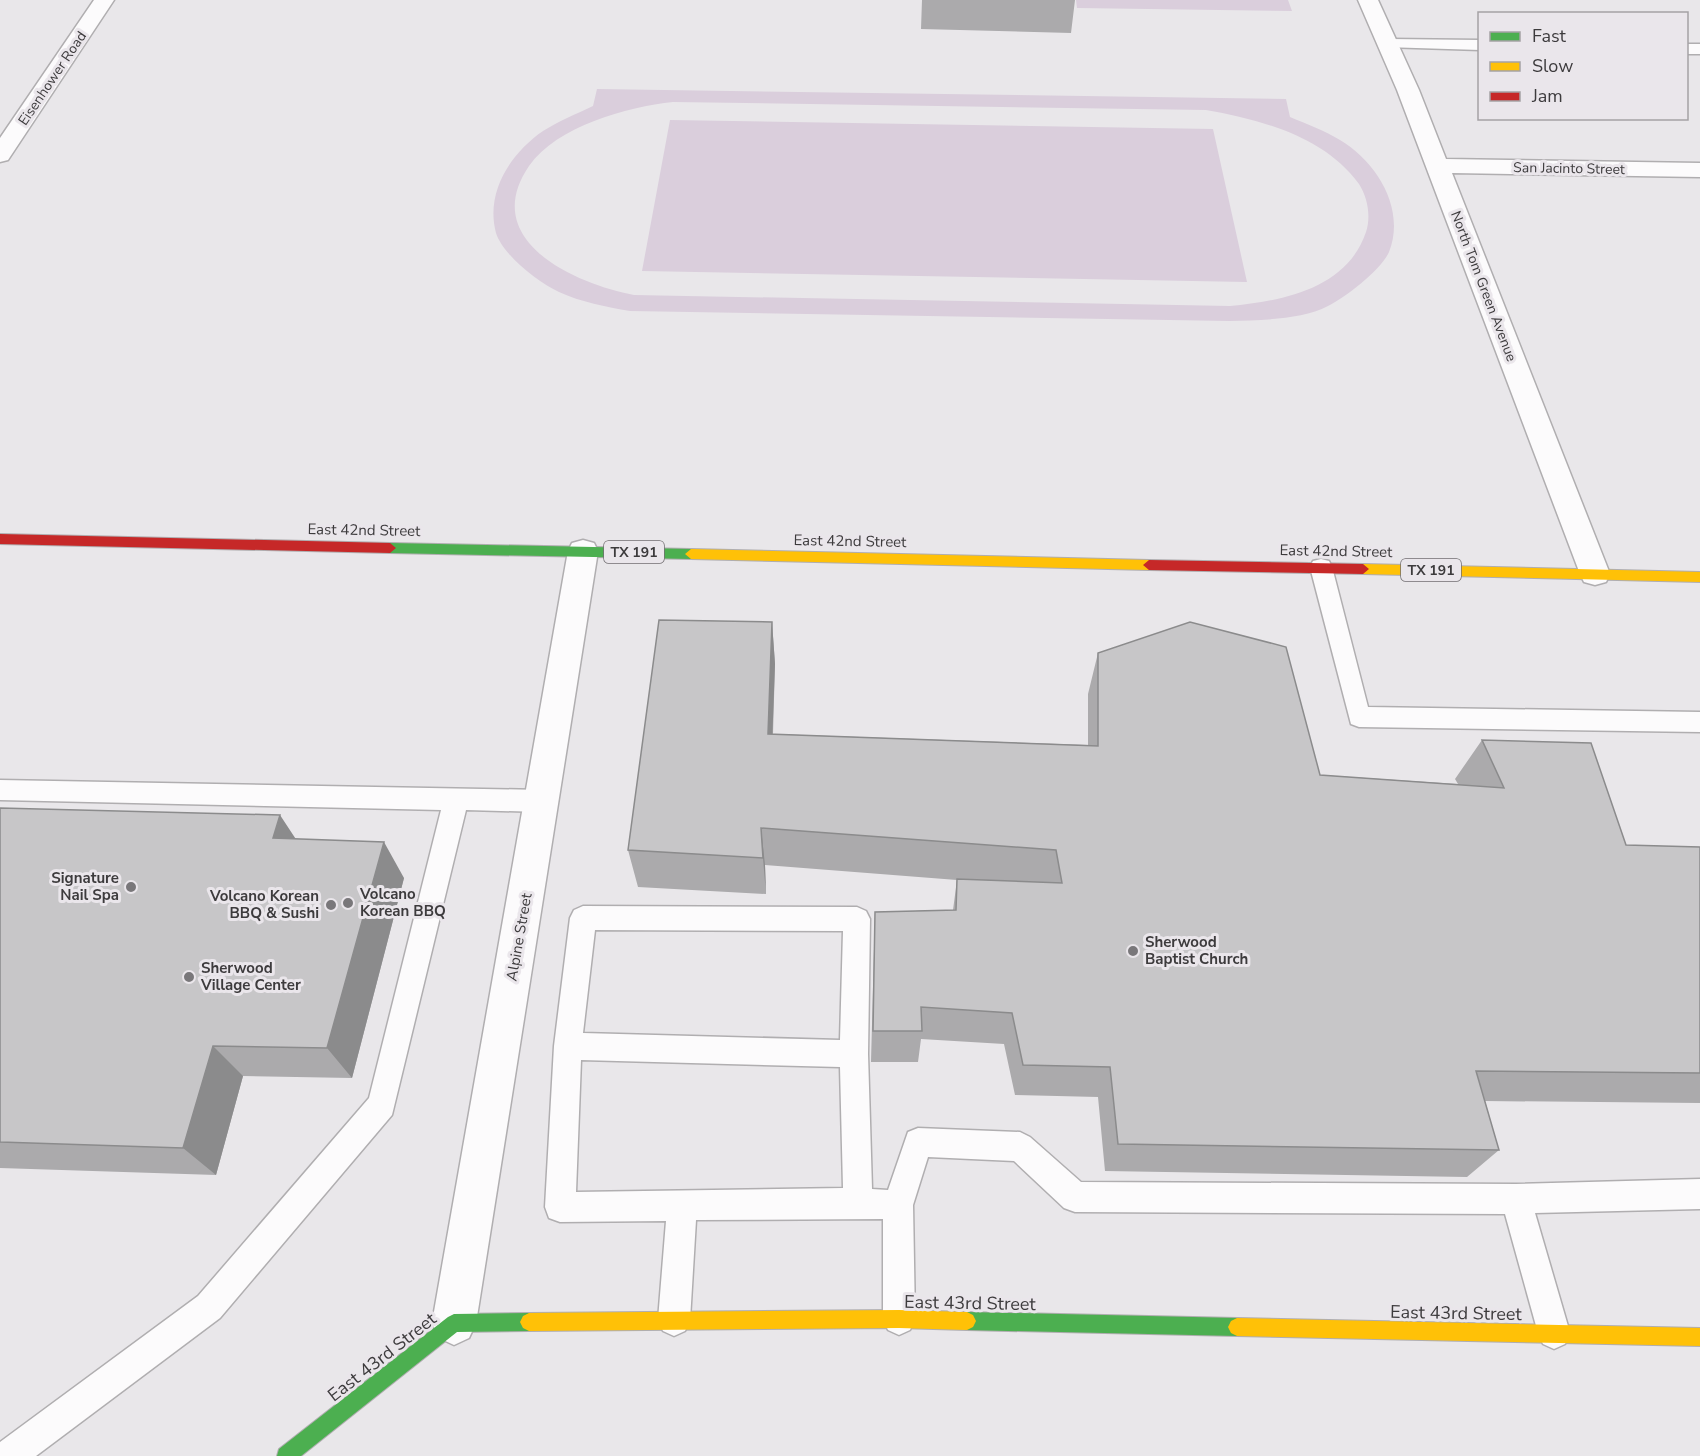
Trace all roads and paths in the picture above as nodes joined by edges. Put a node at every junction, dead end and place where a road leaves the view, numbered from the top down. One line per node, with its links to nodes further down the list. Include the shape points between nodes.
1 (104, 0): 5 (street, Eisenhower Road)
2 (1368, 0): 3 (street, North Tom Green Avenue)
3 (1389, 44): 4 (lane); 6 (street, North Tom Green Avenue)
4 (1478, 45)
5 (0, 155)
6 (1437, 166): 7 (street, San Jacinto Street); 11 (street, North Tom Green Avenue)
7 (1700, 170)
8 (0, 538): 9 (main road, East 42nd Street / TX 191)
9 (583, 551): 10 (main road, East 42nd Street / TX 191); 16 (street, Alpine Street)
10 (1321, 567): 11 (main road, East 42nd Street / TX 191); 13 (lane, via 1359,717)
11 (1595, 574): 12 (main road, East 42nd Street / TX 191)
12 (1700, 577)
13 (1700, 722)
14 (0, 790): 15 (lane)
15 (456, 801): 16 (lane); 29 (lane, via 382,1105 209,1307)
16 (542, 801): 26 (street, Alpine Street)
17 (568, 1046): 18 (lane); 18 (lane, via 583,918 857,919); 23 (lane, via 560,1207)
18 (854, 1054): 21 (lane)
19 (1700, 1194): 20 (lane)
20 (1516, 1199): 22 (lane, via 1076,1197 1020,1147 918,1142); 27 (lane)
21 (858, 1203): 22 (lane); 23 (lane)
22 (898, 1205): 24 (lane)
23 (682, 1206): 25 (lane)
24 (899, 1319): 25 (main road, East 43rd Street); 27 (main road, East 43rd Street)
25 (674, 1320): 26 (main road, East 43rd Street)
26 (454, 1323): 30 (main road, East 43rd Street)
27 (1554, 1333): 28 (main road, East 43rd Street)
28 (1700, 1336)
29 (9, 1456)
30 (286, 1456)

